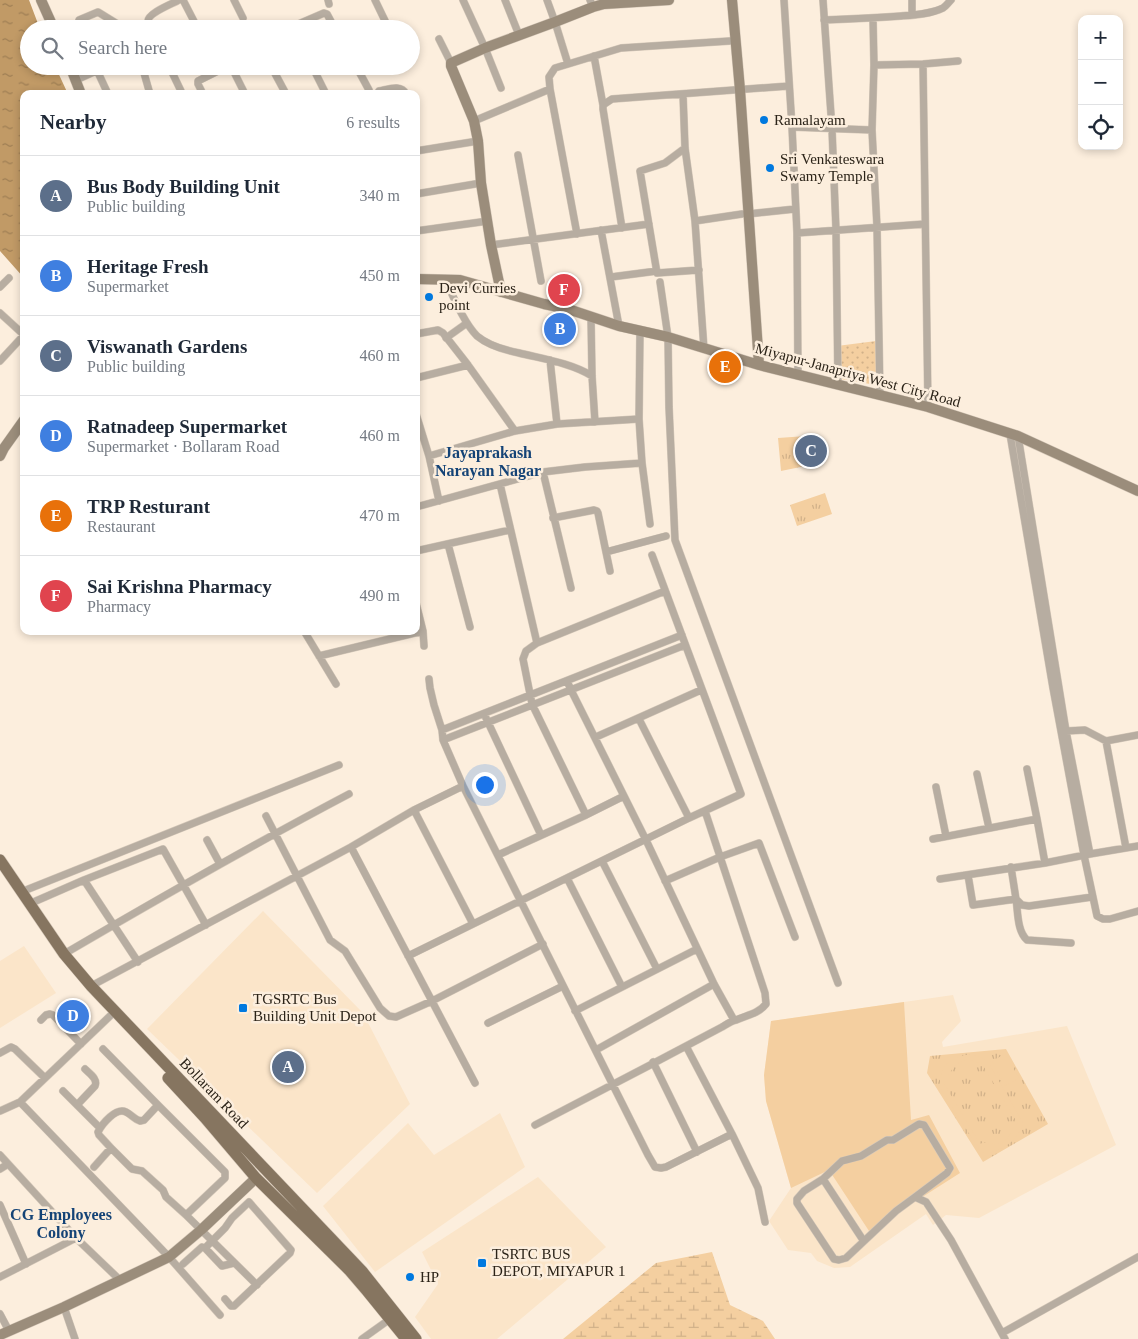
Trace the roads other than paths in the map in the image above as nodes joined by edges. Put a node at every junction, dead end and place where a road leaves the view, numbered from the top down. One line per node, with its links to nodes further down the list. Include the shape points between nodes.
1 (41, 0): 20 (street)
2 (181, 0): 23 (street, via 152,14); 24 (street)
3 (234, 0): 18 (street)
4 (375, 0): 27 (street)
5 (464, 0): 33 (street)
6 (505, 0): 30 (street)
7 (547, 0): 29 (street)
8 (668, 0): 15 (street)
9 (727, 0): 32 (street)
10 (732, 0): 65 (street)
11 (784, 0): 51 (street)
12 (823, 0): 28 (street)
13 (912, 0): 17 (street)
14 (951, 0): 17 (street, via 942,8)
15 (625, 1): 16 (street)
16 (592, 4): 29 (street)
17 (912, 15): 19 (street)
18 (243, 18)
19 (873, 18): 28 (street); 39 (street)
20 (50, 20)
21 (80, 20): 22 (street, via 98,12)
22 (111, 20)
23 (148, 20)
24 (193, 20)
25 (309, 20): 26 (street, via 324,13)
26 (330, 20)
27 (385, 20)
28 (824, 20): 70 (street)
29 (555, 22): 30 (street); 37 (street)
30 (519, 35): 33 (street)
31 (439, 39): 36 (street)
32 (730, 41): 34 (street, via 621,48); 65 (street)
33 (485, 48): 36 (street); 52 (street)
34 (594, 56): 37 (street); 67 (street)
35 (958, 61): 38 (street)
36 (451, 63): 68 (street)
37 (568, 64): 53 (street, via 552,71)
38 (923, 64): 39 (street); 83 (street)
39 (874, 65): 71 (street)
40 (74, 75): 50 (street)
41 (84, 75): 50 (street)
42 (99, 75): 55 (street)
43 (145, 75): 56 (street)
44 (173, 75): 57 (street)
45 (210, 75): 58 (street, via 198,81)
46 (234, 75): 59 (street)
47 (276, 75): 60 (street)
48 (316, 75): 61 (street)
49 (361, 75): 62 (street)
50 (76, 80): 54 (street)
51 (789, 86): 65 (street); 69 (street)
52 (501, 88)
53 (550, 89): 68 (street); 90 (street)
54 (80, 90)
55 (106, 90)
56 (149, 90)
57 (181, 90)
58 (201, 90)
59 (243, 90)
60 (284, 90)
61 (324, 90)
62 (369, 90)
63 (380, 90): 64 (street)
64 (404, 90)
65 (736, 90): 66 (street); 79 (street)
66 (683, 94): 67 (street, via 612,99); 73 (street)
67 (603, 105): 85 (street)
68 (474, 121): 72 (street)
69 (792, 127): 70 (street); 78 (street)
70 (832, 129): 71 (street); 88 (street)
71 (872, 130): 84 (street)
72 (478, 141): 74 (street); 76 (street)
73 (684, 148): 81 (street); 82 (street, via 665,163 640,171)
74 (420, 150)
75 (518, 155): 91 (street)
76 (481, 183): 77 (street); 80 (street)
77 (420, 193)
78 (795, 208): 79 (street); 89 (street)
79 (745, 214): 81 (street); 117 (street)
80 (488, 221): 86 (street); 92 (street)
81 (695, 221): 93 (street)
82 (649, 224): 85 (street); 94 (street)
83 (925, 224): 84 (street); 123 (street)
84 (877, 227): 88 (street); 122 (street)
85 (622, 228): 87 (street)
86 (420, 230)
87 (601, 230): 90 (street); 95 (street)
88 (836, 230): 89 (street); 121 (street)
89 (797, 233): 119 (street)
90 (577, 234): 91 (street)
91 (533, 240): 92 (street); 99 (street)
92 (491, 245): 102 (street)
93 (699, 270): 94 (street); 113 (street)
94 (657, 271): 95 (street)
95 (611, 277): 106 (street)
96 (9, 278): 101 (street)
97 (420, 279): 98 (street, Miyapur-Janapriya West City Road)
98 (445, 279): 102 (street, Miyapur-Janapriya West City Road); 105 (street)
99 (541, 281)
100 (660, 282): 110 (street)
101 (0, 287)
102 (501, 292): 104 (street, Miyapur-Janapriya West City Road)
103 (0, 313): 107 (street)
104 (591, 316): 106 (street, Miyapur-Janapriya West City Road); 118 (street)
105 (467, 323): 111 (street); 115 (street, via 485,342)
106 (619, 326): 108 (street, Miyapur-Janapriya West City Road)
107 (20, 331)
108 (640, 331): 110 (street, Miyapur-Janapriya West City Road); 124 (street)
109 (420, 333): 111 (street, via 438,330)
110 (668, 337): 113 (street, Miyapur-Janapriya West City Road); 229 (street, via 675,540)
111 (446, 338): 116 (street)
112 (20, 339): 114 (street)
113 (704, 348): 117 (street, Miyapur-Janapriya West City Road)
114 (0, 360)
115 (550, 360): 118 (street); 126 (street)
116 (468, 365): 120 (street); 129 (street)
117 (757, 365): 119 (street, Miyapur-Janapriya West City Road)
118 (592, 376): 125 (street)
119 (798, 376): 121 (street, Miyapur-Janapriya West City Road)
120 (420, 377)
121 (838, 385): 122 (street, Miyapur-Janapriya West City Road)
122 (880, 396): 123 (street, Miyapur-Janapriya West City Road)
123 (928, 407): 130 (street, Miyapur-Janapriya West City Road)
124 (639, 419): 125 (street); 133 (street)
125 (595, 422): 126 (street)
126 (557, 424): 129 (street)
127 (20, 425): 131 (street)
128 (420, 427): 132 (street)
129 (515, 431): 132 (street)
130 (1014, 435): 136 (street, Miyapur-Janapriya West City Road); 168 (street); 197 (street, via 1053,688)
131 (1, 449)
132 (429, 456): 137 (street)
133 (642, 463): 134 (street); 140 (street)
134 (543, 472): 135 (street); 139 (street)
135 (500, 484): 137 (street); 141 (street)
136 (1138, 491)
137 (439, 501): 138 (street)
138 (420, 506)
139 (553, 518): 145 (street, via 597,511); 148 (street)
140 (650, 524)
141 (510, 530): 143 (street); 154 (street)
142 (666, 536): 145 (street)
143 (448, 544): 144 (street); 150 (street)
144 (420, 550)
145 (606, 552): 147 (street)
146 (652, 555): 149 (street)
147 (610, 571)
148 (571, 588)
149 (666, 591): 153 (street); 154 (street)
150 (470, 627)
151 (306, 635): 156 (street)
152 (406, 635): 156 (street)
153 (682, 635): 155 (street); 158 (street)
154 (537, 643): 162 (street, via 526,651 524,659)
155 (685, 644): 160 (street); 161 (street)
156 (319, 656): 159 (street)
157 (429, 679): 167 (street)
158 (567, 681): 160 (street); 162 (street)
159 (336, 684)
160 (571, 690): 163 (street); 170 (street)
161 (701, 690): 165 (street); 181 (street, via 741,794)
162 (530, 695): 163 (street); 164 (street)
163 (532, 704): 166 (street); 182 (street)
164 (484, 713): 166 (street); 167 (street)
165 (639, 719): 170 (street); 184 (street)
166 (488, 722): 171 (street); 188 (street)
167 (442, 730): 171 (street)
168 (1066, 731): 172 (street, via 1085,730); 197 (street)
169 (1138, 735): 172 (street)
170 (596, 737): 179 (street)
171 (444, 740): 176 (street)
172 (1106, 741): 195 (street)
173 (339, 765): 212 (street)
174 (1027, 769): 185 (street)
175 (977, 774): 186 (street)
176 (463, 786): 180 (street); 196 (street)
177 (936, 787): 189 (street)
178 (349, 794): 187 (street)
179 (624, 796): 182 (street); 192 (street)
180 (414, 810): 194 (street); 218 (street)
181 (705, 811): 184 (street); 198 (street)
182 (586, 815): 188 (street)
183 (266, 816): 187 (street)
184 (689, 818): 192 (street)
185 (1037, 819): 186 (street); 201 (street)
186 (989, 828): 189 (street)
187 (274, 833): 202 (street); 206 (street)
188 (541, 835): 196 (street)
189 (946, 836): 190 (street)
190 (933, 839)
191 (207, 840): 202 (street)
192 (646, 840): 200 (street); 210 (street)
193 (1138, 846): 195 (street)
194 (351, 848): 206 (street); 226 (street)
195 (1126, 848): 197 (street)
196 (498, 854): 215 (street)
197 (1087, 854): 201 (street); 213 (street)
198 (720, 856): 210 (street); 221 (street, via 759,843); 238 (street, via 766,1004 755,1013)
199 (0, 860): 212 (main road, Bollaram Road)
200 (602, 861): 207 (street); 228 (street)
201 (1045, 863): 203 (street)
202 (220, 864): 211 (street)
203 (1011, 867): 205 (street); 214 (street)
204 (0, 872): 236 (main road, Bollaram Road, via 58,958)
205 (968, 875): 208 (street); 214 (street, via 973,905)
206 (297, 877): 219 (street); 234 (street, via 330,940 346,951 380,1008 389,1016 396,1017)
207 (567, 878): 215 (street); 233 (street)
208 (940, 879)
209 (84, 880): 211 (street, via 163,849); 216 (street); 220 (street)
210 (665, 880): 224 (street)
211 (183, 884): 219 (street); 220 (street)
212 (21, 892): 216 (main road, Bollaram Road)
213 (1092, 897): 214 (street, via 1030,906 1022,905); 217 (street, via 1097,916 1103,920)
214 (1016, 899): 222 (street, via 1022,935 1027,940)
215 (521, 901): 218 (street); 223 (street)
216 (29, 904): 225 (main road, Bollaram Road)
217 (1138, 911)
218 (473, 924): 226 (street)
219 (206, 925): 227 (street)
220 (112, 926): 225 (street); 227 (street)
221 (796, 937)
222 (1071, 943)
223 (543, 944): 232 (street); 234 (street)
224 (697, 949): 228 (street); 230 (street)
225 (64, 954): 231 (main road, Bollaram Road)
226 (408, 956): 234 (street)
227 (138, 962): 231 (street)
228 (657, 969): 233 (street)
229 (838, 983)
230 (714, 984): 238 (street); 243 (street)
231 (92, 986): 293 (main road, Bollaram Road, via 362,1271)
232 (563, 986): 235 (street); 239 (street)
233 (622, 987): 235 (street)
234 (432, 1001): 248 (street)
235 (575, 1011): 243 (street)
236 (110, 1016): 240 (street); 264 (main road, Bollaram Road)
237 (41, 1020): 240 (street, via 50,1014)
238 (734, 1020): 241 (street)
239 (488, 1023)
240 (81, 1044): 247 (street)
241 (686, 1046): 245 (street); 257 (street)
242 (103, 1049): 253 (street)
243 (596, 1050): 249 (street)
244 (0, 1053): 247 (street, via 11,1047 16,1049)
245 (653, 1062): 249 (street); 259 (street)
246 (85, 1069): 252 (street, via 96,1083)
247 (45, 1078): 251 (street)
248 (475, 1083)
249 (613, 1085): 255 (street); 259 (street, via 655,1167 666,1167)
250 (63, 1091): 252 (street)
251 (20, 1102): 254 (street); 275 (street)
252 (77, 1105): 256 (street)
253 (158, 1105): 256 (street, via 140,1121 126,1112 115,1112); 268 (street, via 226,1175)
254 (0, 1111)
255 (535, 1125)
256 (100, 1128): 258 (street, via 99,1135)
257 (732, 1134): 259 (street); 269 (street, via 758,1188)
258 (111, 1148): 262 (street); 268 (street, via 132,1170 142,1171)
259 (697, 1152)
260 (0, 1155): 261 (street)
261 (8, 1164): 263 (street); 271 (street)
262 (94, 1166)
263 (0, 1169)
264 (256, 1178): 270 (street); 287 (main road, Bollaram Road, via 349,1270)
265 (823, 1179): 266 (street, via 842,1161 861,1156 919,1124 924,1125 950,1168 947,1174); 273 (street); 273 (street, via 796,1199 797,1204 834,1259 846,1258)
266 (915, 1197): 273 (street); 289 (street, via 926,1202 951,1240)
267 (0, 1205): 278 (street)
268 (186, 1214): 270 (street)
269 (765, 1222)
270 (201, 1230): 272 (street); 275 (street)
271 (76, 1238): 278 (street); 281 (street)
272 (212, 1240): 274 (street); 277 (street); 282 (street, via 250,1203 291,1250)
273 (863, 1240)
274 (205, 1248): 277 (street, via 222,1266); 279 (street, via 200,1248)
275 (169, 1257): 281 (street); 286 (street)
276 (1138, 1257): 289 (street)
277 (234, 1263): 282 (street)
278 (26, 1264): 280 (street)
279 (183, 1264)
280 (0, 1277)
281 (121, 1281): 284 (street)
282 (257, 1285): 283 (street, via 234,1306)
283 (225, 1299)
284 (64, 1307): 288 (street); 290 (street)
285 (0, 1314): 288 (street)
286 (220, 1315)
287 (390, 1319): 291 (street); 292 (main road, Bollaram Road)
288 (4, 1333)
289 (1003, 1336)
290 (75, 1339)
291 (362, 1339)
292 (406, 1339)
293 (416, 1339)

